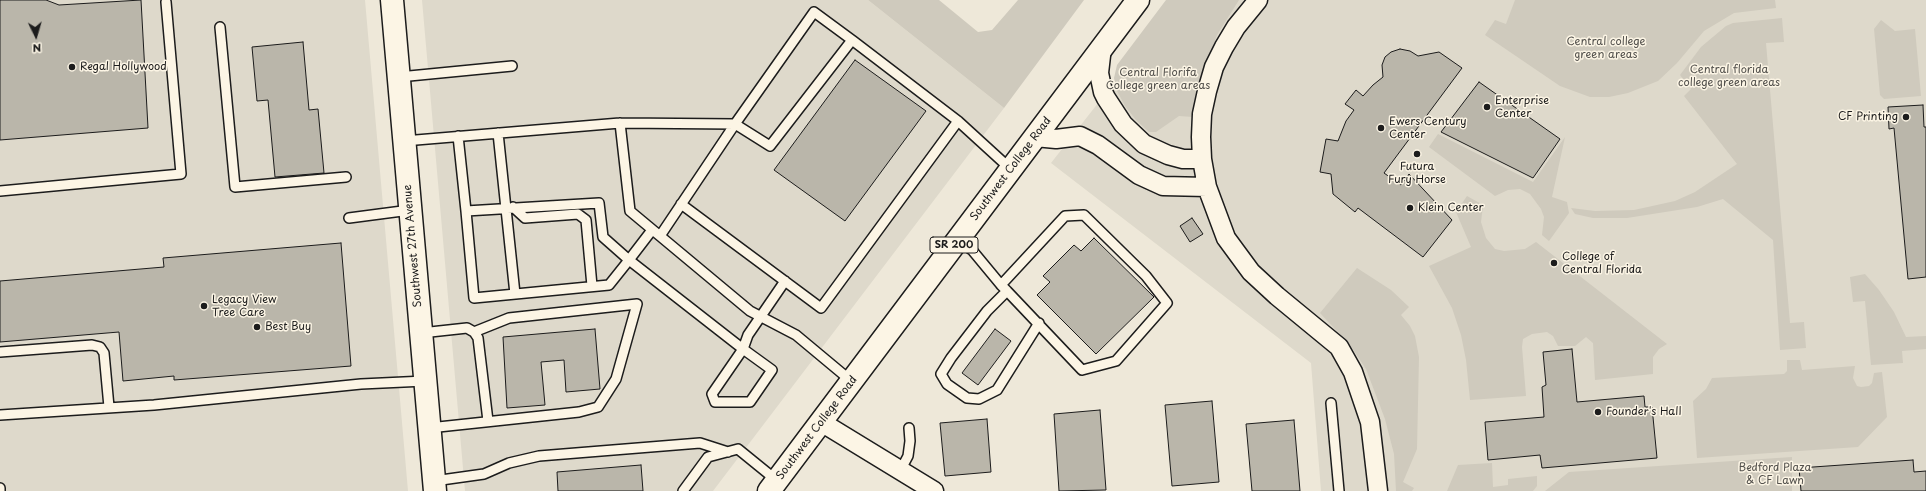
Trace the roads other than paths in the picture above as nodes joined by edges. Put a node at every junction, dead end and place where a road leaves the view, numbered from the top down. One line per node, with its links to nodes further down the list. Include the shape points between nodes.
1 (392, 0): 10 (main road, Southwest 27th Avenue)
2 (1122, 0): 19 (main road, Southwest College Road / SR 200, via 1096,40)
3 (1138, 0): 8 (main road, Southwest College Road / SR 200)
4 (1258, 0): 18 (street, via 1236,27 1214,67 1202,114)
5 (166, 2): 22 (lane, via 181,174)
6 (220, 28): 20 (lane, via 235,187)
7 (852, 40): 11 (lane); 13 (lane, via 770,146); 13 (lane, via 814,12)
8 (1102, 47): 16 (main road, Southwest College Road / SR 200); 18 (street, via 1099,73 1103,92 1123,124 1144,144 1168,155 1183,159)
9 (512, 66): 10 (lane)
10 (399, 76): 17 (main road, Southwest 27th Avenue)
11 (958, 121): 19 (lane); 32 (lane, via 821,308)
12 (620, 123): 13 (lane); 14 (lane); 28 (lane, via 630,211)
13 (735, 124): 23 (lane)
14 (498, 133): 15 (lane); 24 (lane)
15 (458, 136): 17 (lane); 26 (lane)
16 (1035, 137): 21 (street, via 1056,139 1080,136 1098,145 1138,175 1164,186); 30 (main road, Southwest College Road / SR 200)
17 (404, 141): 25 (main road, Southwest 27th Avenue)
18 (1202, 159): 21 (street)
19 (1004, 163): 42 (main road, Southwest College Road / SR 200)
20 (346, 177)
21 (1207, 187): 60 (street, via 1226,238 1251,272 1339,347 1353,372 1370,422)
22 (0, 191)
23 (681, 204): 29 (lane); 32 (lane)
24 (509, 208): 26 (lane); 31 (lane, via 599,203 603,237); 33 (lane, via 525,218 578,214 586,220); 35 (lane)
25 (410, 210): 27 (lane); 39 (main road, Southwest 27th Avenue)
26 (466, 211): 35 (lane, via 474,298)
27 (350, 218)
28 (652, 230): 29 (lane); 31 (lane)
29 (660, 236): 36 (lane, via 750,311)
30 (958, 240): 34 (lane, via 972,250); 48 (main road, Southwest College Road / SR 200)
31 (629, 260): 33 (lane, via 608,285); 40 (lane)
32 (784, 281): 36 (lane)
33 (592, 286): 35 (lane)
34 (1004, 288): 37 (lane); 37 (lane, via 941,374 947,384 967,398 979,399 997,390); 37 (lane, via 1065,216 1084,215 1146,276 1167,303 1116,361 1082,370)
35 (515, 294)
36 (761, 316): 40 (lane, via 748,335); 42 (lane, via 796,335)
37 (1038, 324)
38 (471, 330): 39 (lane); 47 (lane, via 478,338); 47 (lane, via 509,318 637,304 616,379 598,407 579,412)
39 (421, 333): 43 (main road, Southwest 27th Avenue)
40 (743, 349): 40 (lane, via 712,394 715,402 750,402 772,370)
41 (0, 352): 45 (lane, via 92,344 100,347 104,353)
42 (844, 375): 54 (main road, Southwest College Road / SR 200)
43 (426, 381): 45 (lane, via 361,384 239,398); 49 (main road, Southwest 27th Avenue)
44 (1331, 403): 59 (lane)
45 (109, 407): 46 (lane)
46 (0, 415)
47 (488, 421): 49 (lane)
48 (821, 422): 52 (street); 54 (main road, Southwest College Road / SR 200)
49 (429, 428): 53 (main road, Southwest 27th Avenue)
50 (909, 428): 52 (lane, via 908,456)
51 (728, 452): 53 (lane, via 700,443 539,456 509,463 484,474); 54 (lane, via 738,449); 57 (lane, via 708,457)
52 (900, 471): 58 (street)
53 (435, 486)
54 (766, 486)
55 (0, 488): 56 (lane)
56 (0, 491)
57 (684, 491)
58 (934, 491)
59 (1339, 491)
60 (1378, 491)

